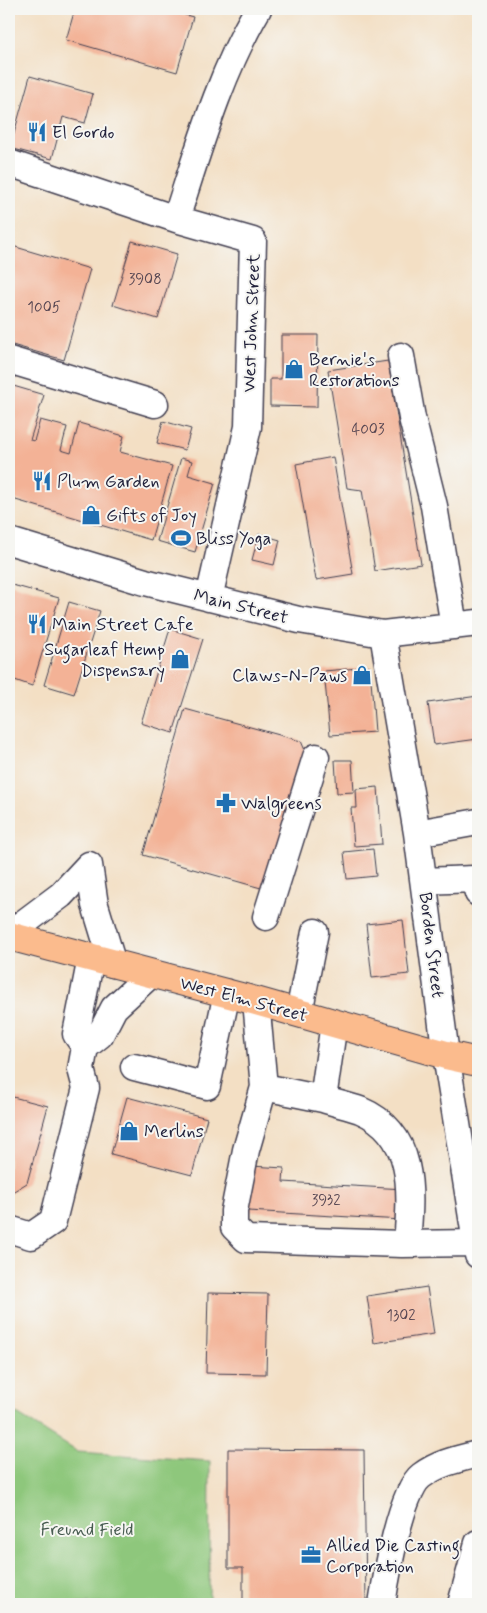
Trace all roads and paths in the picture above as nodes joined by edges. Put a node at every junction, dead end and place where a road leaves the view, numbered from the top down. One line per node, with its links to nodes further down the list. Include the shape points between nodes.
1 (258, 9): 3 (street, via 245,31 210,114)
2 (9, 163): 3 (street, West John Street)
3 (176, 219): 8 (street, West John Street, via 253,241 248,427)
4 (401, 356): 9 (street, via 412,418)
5 (9, 360): 6 (street)
6 (155, 404)
7 (9, 541): 8 (street, Main Street)
8 (209, 598): 10 (street, Main Street, via 299,620)
9 (466, 624): 10 (street, Main Street)
10 (383, 634): 13 (street, Borden Street)
11 (316, 757): 16 (street)
12 (478, 822): 13 (street)
13 (417, 833): 14 (street, Borden Street)
14 (424, 881): 15 (street); 25 (street, Borden Street)
15 (477, 884)
16 (266, 917)
17 (315, 932): 23 (street)
18 (9, 935): 19 (main road, West Elm Street); 19 (street, via 61,895 89,865)
19 (102, 961): 20 (main road, West Elm Street); 26 (street, via 76,1034)
20 (151, 974): 21 (main road, West Elm Street); 26 (street, via 114,1008)
21 (227, 993): 22 (main road, West Elm Street); 28 (street, via 206,1086)
22 (256, 1001): 23 (main road, West Elm Street); 29 (street)
23 (299, 1013): 24 (main road, West Elm Street)
24 (334, 1023): 25 (main road, West Elm Street); 30 (street)
25 (446, 1055): 27 (main road, West Elm Street); 33 (street, Borden Street)
26 (83, 1058): 31 (street, via 86,1088 53,1221 31,1236)
27 (478, 1062)
28 (134, 1067)
29 (264, 1087): 30 (street); 32 (street, via 246,1150 234,1210 234,1227 246,1239)
30 (323, 1099): 32 (street, via 360,1111 378,1121 400,1144 410,1201)
31 (9, 1229)
32 (407, 1244): 33 (street)
33 (477, 1249)
34 (478, 1454): 37 (street, via 442,1464 419,1477 390,1552)
35 (478, 1543): 36 (street)
36 (468, 1594)
37 (382, 1604)

